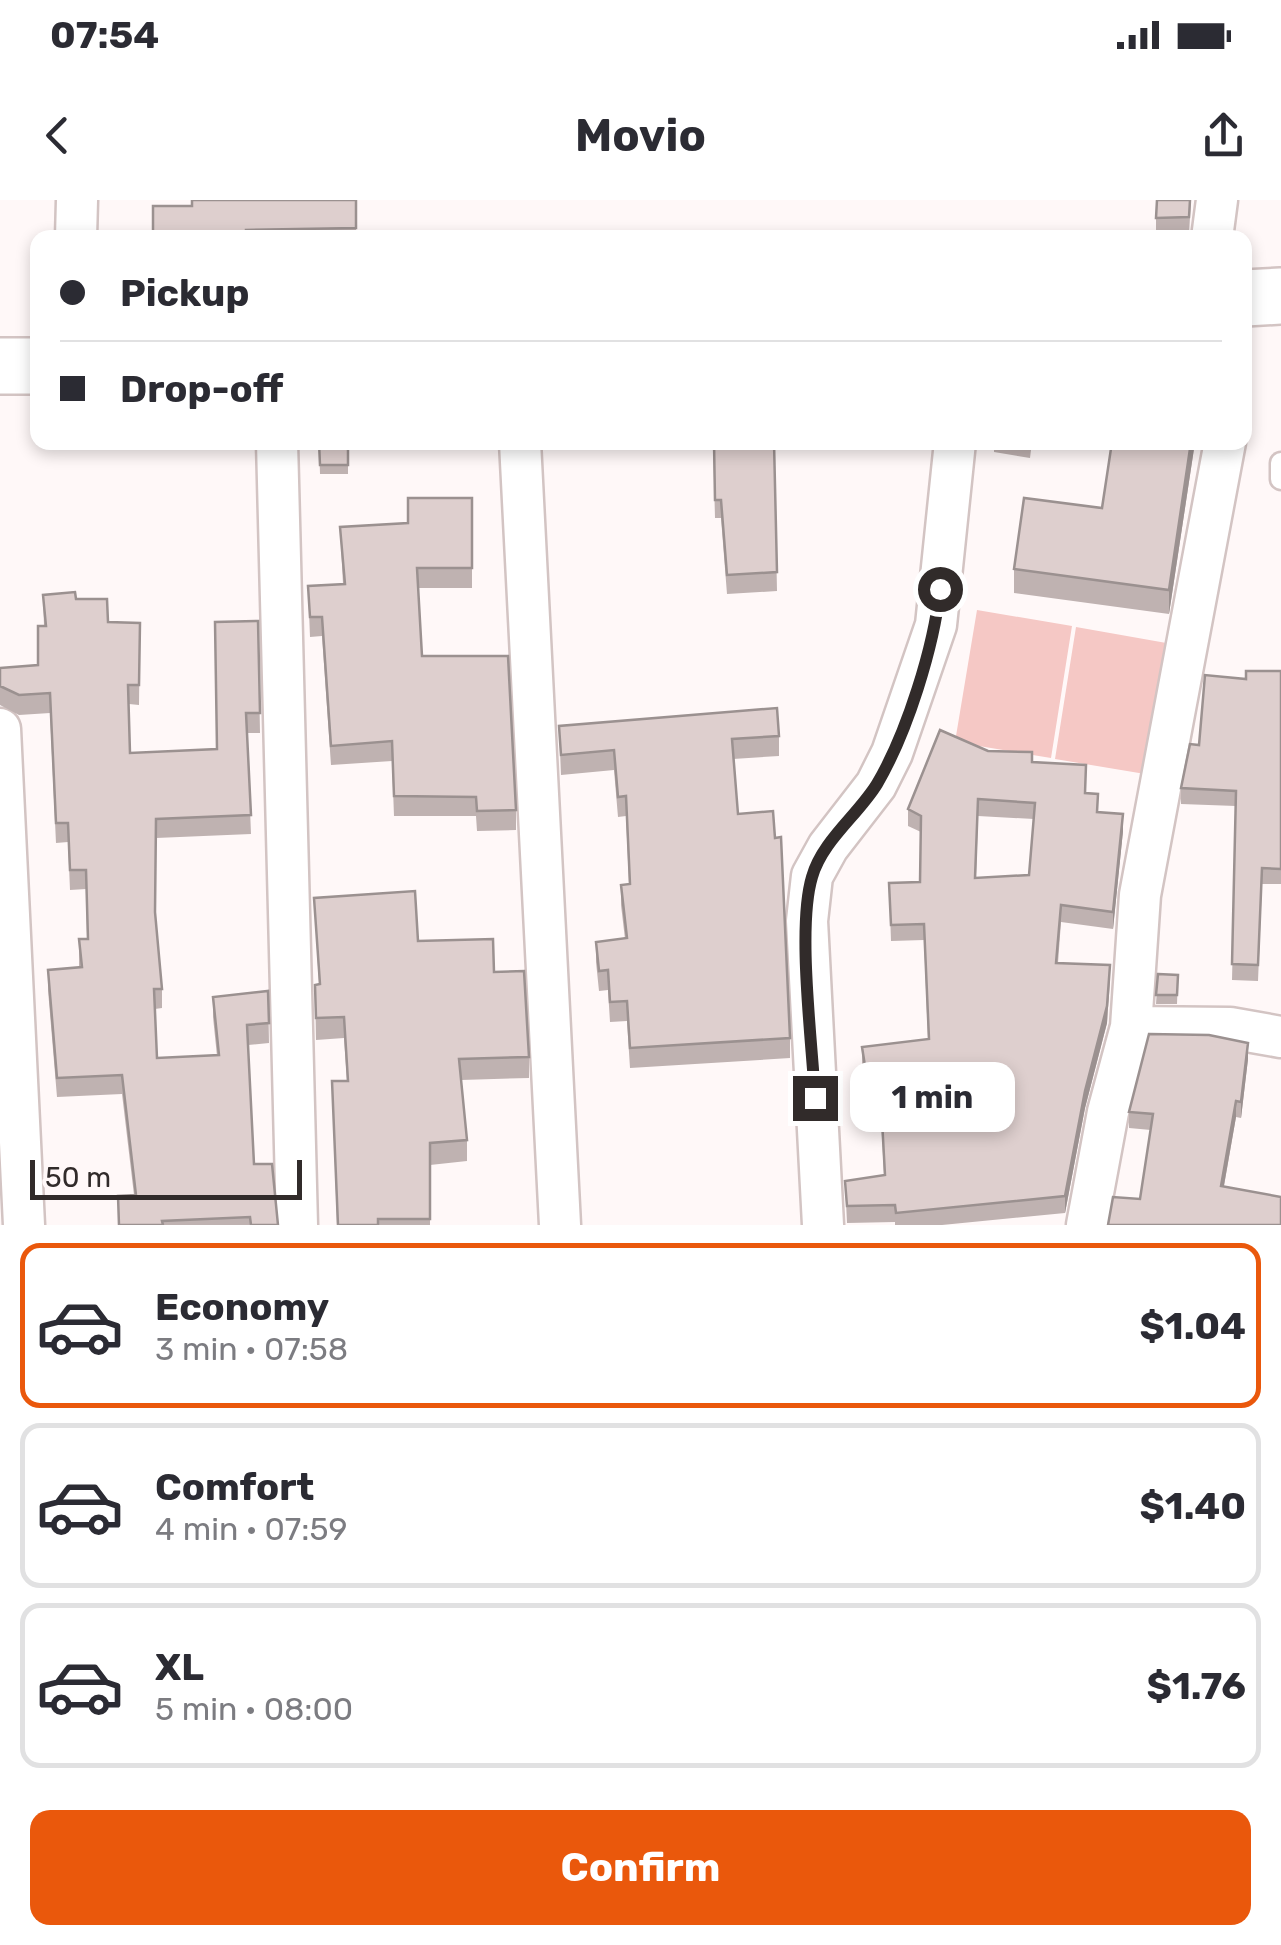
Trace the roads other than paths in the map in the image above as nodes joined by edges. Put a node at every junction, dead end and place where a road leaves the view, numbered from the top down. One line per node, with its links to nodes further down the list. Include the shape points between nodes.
1 (77, 200): 3 (street)
2 (1218, 200): 4 (street)
3 (76, 230)
4 (1213, 230)
5 (0, 366): 6 (main road)
6 (30, 366)
7 (277, 450): 17 (street)
8 (520, 450): 18 (street)
9 (954, 450): 19 (street, via 936,626 876,785 812,876 807,921)
10 (1223, 450): 14 (street, via 1140,895)
11 (1281, 462): 12 (lane)
12 (1281, 479)
13 (0, 729): 16 (street)
14 (1131, 1027): 15 (street, via 1230,1028); 20 (street)
15 (1281, 1037)
16 (24, 1225)
17 (297, 1225)
18 (560, 1225)
19 (823, 1225)
20 (1088, 1225)

